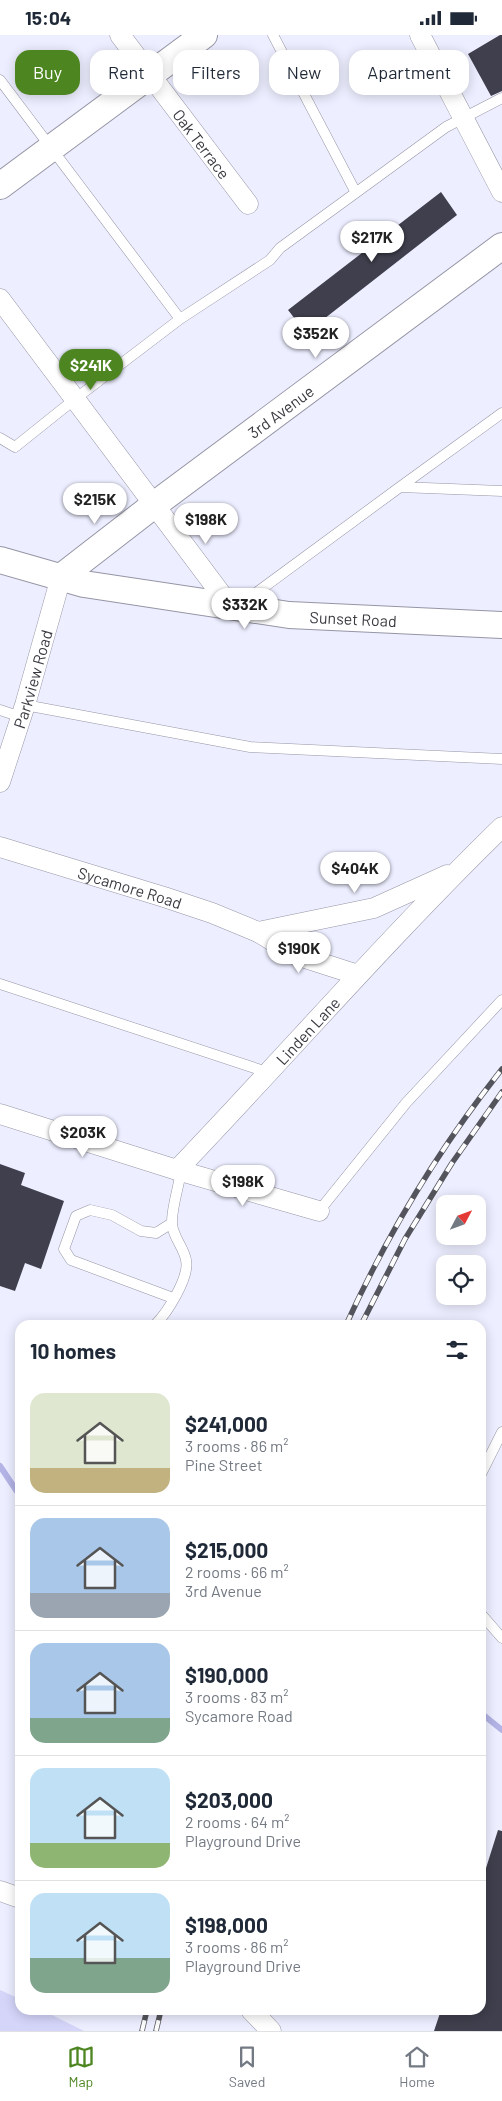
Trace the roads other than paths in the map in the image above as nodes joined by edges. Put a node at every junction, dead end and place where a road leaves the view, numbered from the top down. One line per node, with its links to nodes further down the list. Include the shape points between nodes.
1 (120, 35): 5 (street, Oak Terrace)
2 (204, 35): 6 (street)
3 (273, 35): 14 (lane)
4 (420, 35): 11 (street)
5 (132, 50)
6 (163, 66)
7 (0, 80): 12 (lane)
8 (163, 91): 16 (street, Oak Terrace)
9 (124, 95): 12 (street)
10 (502, 98): 11 (lane)
11 (464, 117): 14 (lane); 15 (street)
12 (52, 147): 13 (street); 19 (lane)
13 (0, 186)
14 (355, 191): 19 (lane, via 270,259)
15 (502, 192)
16 (248, 204)
17 (502, 246): 25 (street, 3rd Avenue)
18 (0, 299): 20 (street)
19 (180, 319): 20 (lane)
20 (74, 399): 22 (lane, via 15,447); 25 (street)
21 (502, 413): 23 (lane)
22 (0, 439)
23 (400, 487): 24 (lane); 28 (lane)
24 (502, 491)
25 (154, 505): 27 (street, 3rd Avenue); 28 (street)
26 (0, 560): 27 (street, Sunset Road)
27 (61, 577): 28 (street, Sunset Road, via 84,584); 31 (street, Parkview Road)
28 (233, 607): 29 (street, Sunset Road, via 289,615)
29 (502, 625)
30 (0, 710): 31 (lane)
31 (23, 711): 32 (lane, via 250,747); 33 (street, Parkview Road)
32 (502, 759)
33 (0, 782)
34 (502, 827): 36 (street, Linden Lane)
35 (0, 847): 37 (street, Sycamore Road, via 164,897)
36 (456, 871): 37 (street, via 374,908); 38 (street, Linden Lane)
37 (258, 932): 38 (street, Sycamore Road, via 296,955)
38 (358, 975): 41 (street, Linden Lane)
39 (0, 984): 41 (lane)
40 (502, 1000): 44 (lane, via 406,1103)
41 (270, 1073): 43 (street, Linden Lane)
42 (0, 1113): 43 (street)
43 (179, 1170): 44 (street); 45 (lane)
44 (318, 1211)
45 (172, 1223): 46 (lane, via 186,1260 184,1277); 46 (lane, via 156,1233 141,1231 112,1215 90,1210 76,1216 64,1249 71,1260)
46 (173, 1298): 47 (lane)
47 (160, 1320)
48 (502, 1432): 49 (lane)
49 (486, 1464)
50 (486, 1620): 51 (lane)
51 (502, 1638)
52 (0, 1891): 53 (street)
53 (15, 1896)
54 (256, 2015): 55 (street)
55 (271, 2031)

